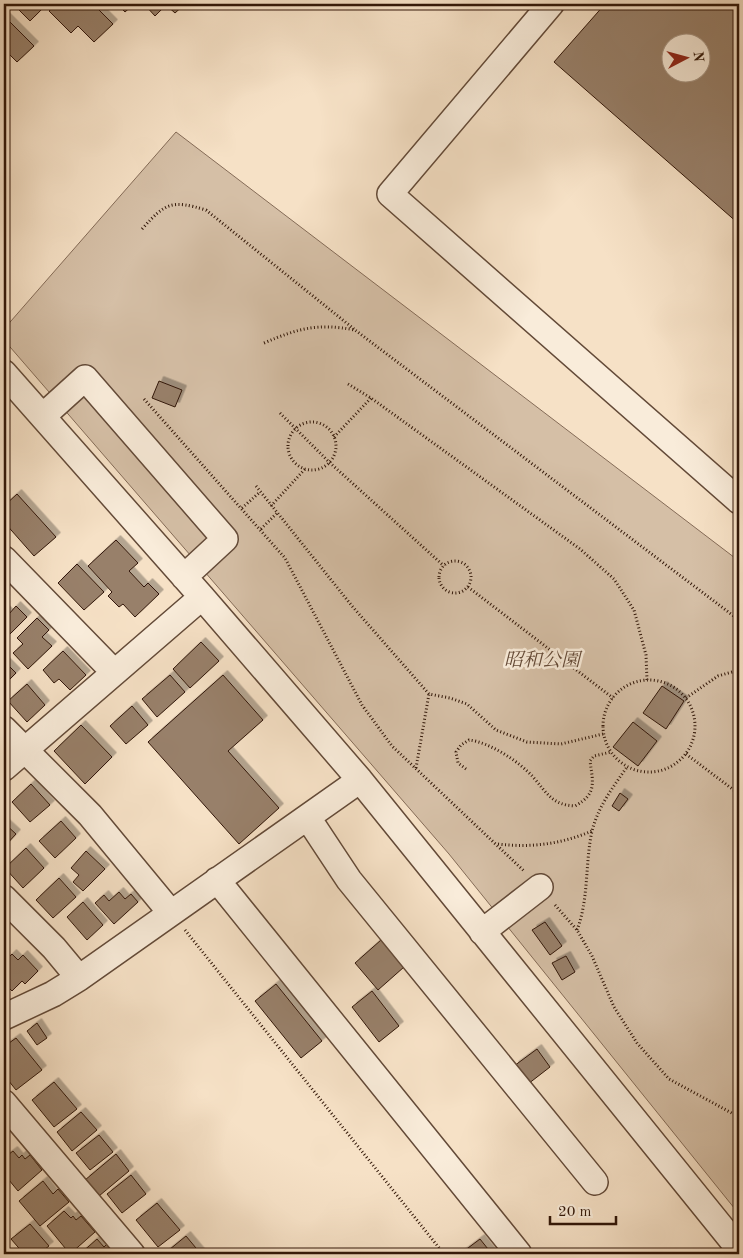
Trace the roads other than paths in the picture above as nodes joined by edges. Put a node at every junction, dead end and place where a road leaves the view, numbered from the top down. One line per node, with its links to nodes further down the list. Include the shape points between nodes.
1 (550, 4): 4 (street, via 390,194)
2 (8, 384): 3 (street)
3 (43, 416): 6 (street); 6 (street, via 85,378 225,539)
4 (739, 501)
5 (4, 559): 8 (street)
6 (184, 577): 7 (street)
7 (202, 597): 8 (street); 12 (street)
8 (114, 672): 10 (street)
9 (4, 729): 10 (street)
10 (24, 750): 11 (street); 17 (street, via 90,815)
11 (4, 768)
12 (360, 780): 13 (street); 18 (street)
13 (308, 818): 14 (street); 22 (street, via 349,880)
14 (217, 880): 17 (street); 25 (street)
15 (540, 887): 18 (street)
16 (4, 898): 19 (street)
17 (171, 913): 19 (street)
18 (482, 932): 23 (street)
19 (79, 978): 20 (street)
20 (4, 1017)
21 (4, 1103): 24 (street)
22 (595, 1182)
23 (739, 1249)
24 (132, 1254)
25 (519, 1254)

